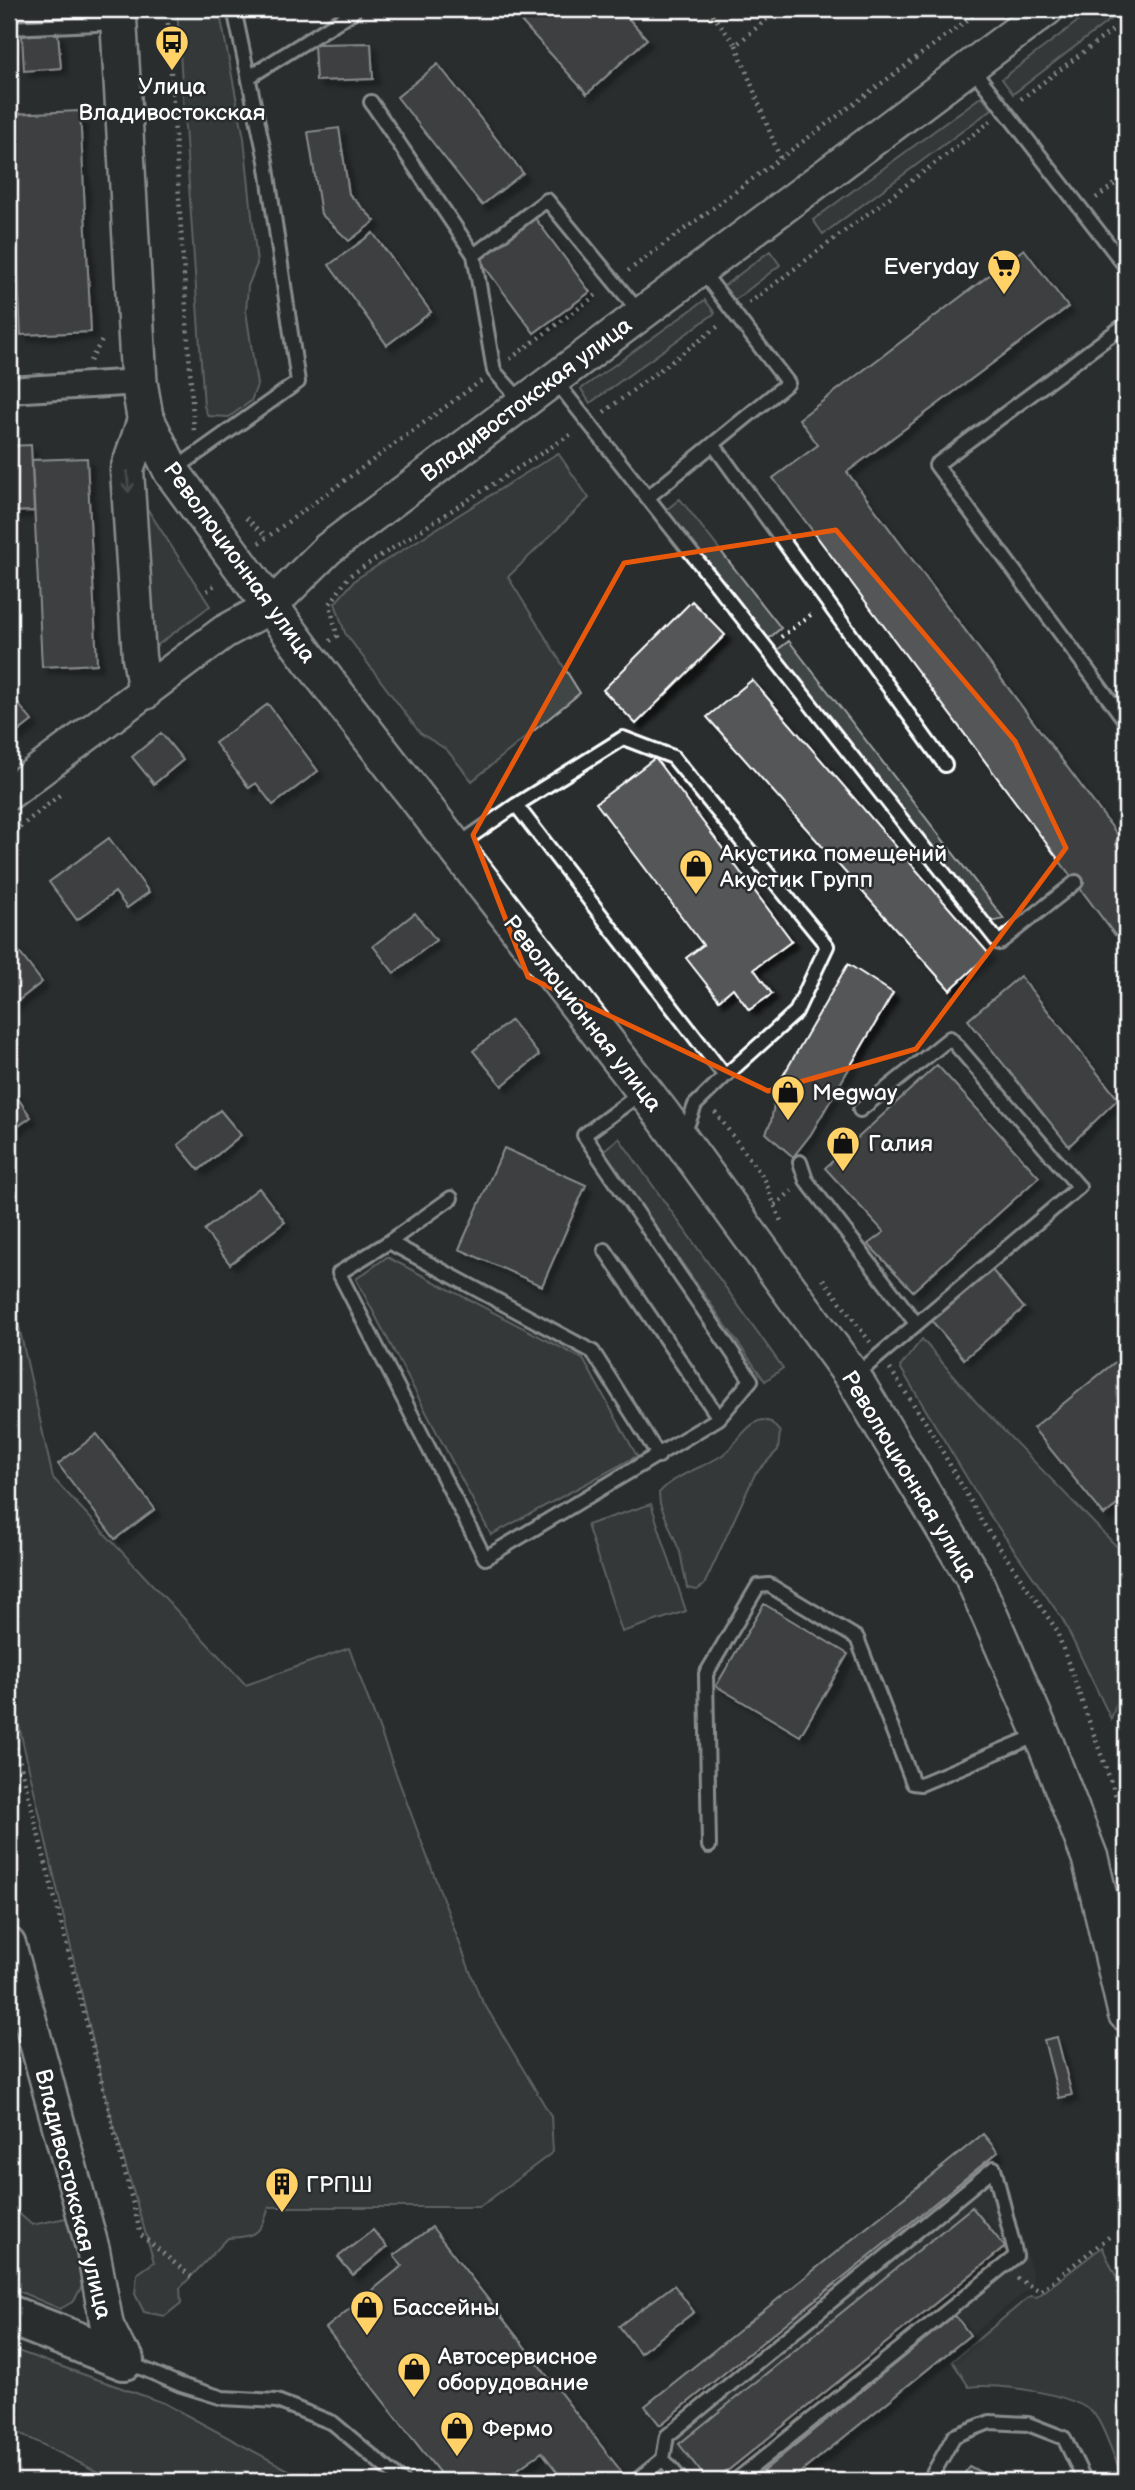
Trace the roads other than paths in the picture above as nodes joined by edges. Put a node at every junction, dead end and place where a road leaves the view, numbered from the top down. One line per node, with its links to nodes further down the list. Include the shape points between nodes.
1 (234, 9): 7 (lane)
2 (353, 9): 7 (lane)
3 (1047, 9): 6 (street, Владивостокская улица)
4 (118, 16): 5 (lane); 15 (main road, Революционная улица)
5 (9, 28)
6 (972, 67): 10 (lane); 11 (street, Владивостокская улица)
7 (248, 77): 20 (lane, via 266,161 298,382)
8 (371, 102): 9 (lane)
9 (474, 255): 12 (lane, via 547,200); 17 (lane, via 494,371)
10 (1126, 267)
11 (701, 269): 12 (street, Владивостокская улица); 19 (lane, via 788,383)
12 (640, 314): 14 (street, Владивостокская улица)
13 (1126, 324): 24 (lane, via 936,465)
14 (554, 379): 17 (street, Владивостокская улица); 21 (lane)
15 (139, 382): 16 (street); 18 (main road, Революционная улица)
16 (9, 390)
17 (521, 401): 22 (street, Владивостокская улица, via 328,549)
18 (145, 417): 20 (main road, Революционная улица); 23 (street, one-way to 23, via 127,470)
19 (713, 444): 21 (lane); 25 (lane)
20 (184, 462): 22 (main road, Революционная улица)
21 (647, 498): 29 (lane, via 999,943)
22 (270, 607): 23 (street, Владивостокская улица, via 224,632); 28 (main road, Революционная улица)
23 (145, 693): 26 (street, Владивостокская улица)
24 (1126, 722)
25 (945, 765)
26 (9, 793)
27 (516, 805): 28 (lane); 30 (lane); 30 (lane, via 623,738 673,757 827,946 796,1012)
28 (454, 848): 31 (main road, Революционная улица)
29 (1076, 882)
30 (724, 1076): 33 (lane, via 695,1105)
31 (645, 1090): 33 (main road, Революционная улица); 40 (lane, via 584,1135 751,1380)
32 (860, 1110): 38 (lane, via 950,1038 1079,1187)
33 (682, 1141): 39 (main road, Революционная улица)
34 (800, 1162): 38 (lane, via 806,1180)
35 (451, 1198): 36 (lane)
36 (389, 1242): 41 (lane, via 593,1352); 41 (lane, via 339,1273 485,1558)
37 (605, 1250): 40 (lane)
38 (915, 1322): 39 (lane)
39 (853, 1377): 42 (main road, Революционная улица, via 972,1575)
40 (719, 1418): 41 (lane)
41 (659, 1456)
42 (1042, 1733): 43 (lane, via 932,1780 913,1783 858,1638 769,1585 758,1586 706,1674); 45 (main road, Революционная улица, via 1090,1858)
43 (709, 1846)
44 (9, 1944): 46 (street, Владивостокская улица)
45 (1126, 2013)
46 (100, 2289): 47 (street, via 88,2316 64,2327); 48 (street, Владивостокская улица, via 107,2326)
47 (23, 2322): 48 (main road)
48 (124, 2360): 50 (lane, via 223,2398 277,2401 333,2423)
49 (663, 2459): 51 (lane); 52 (lane); 53 (lane, via 667,2436 994,2168 1016,2256)
50 (402, 2481)
51 (636, 2481)
52 (682, 2481)
53 (735, 2481)
54 (929, 2481): 55 (lane, via 954,2436 990,2421 1028,2424 1065,2438)
55 (1085, 2481)

